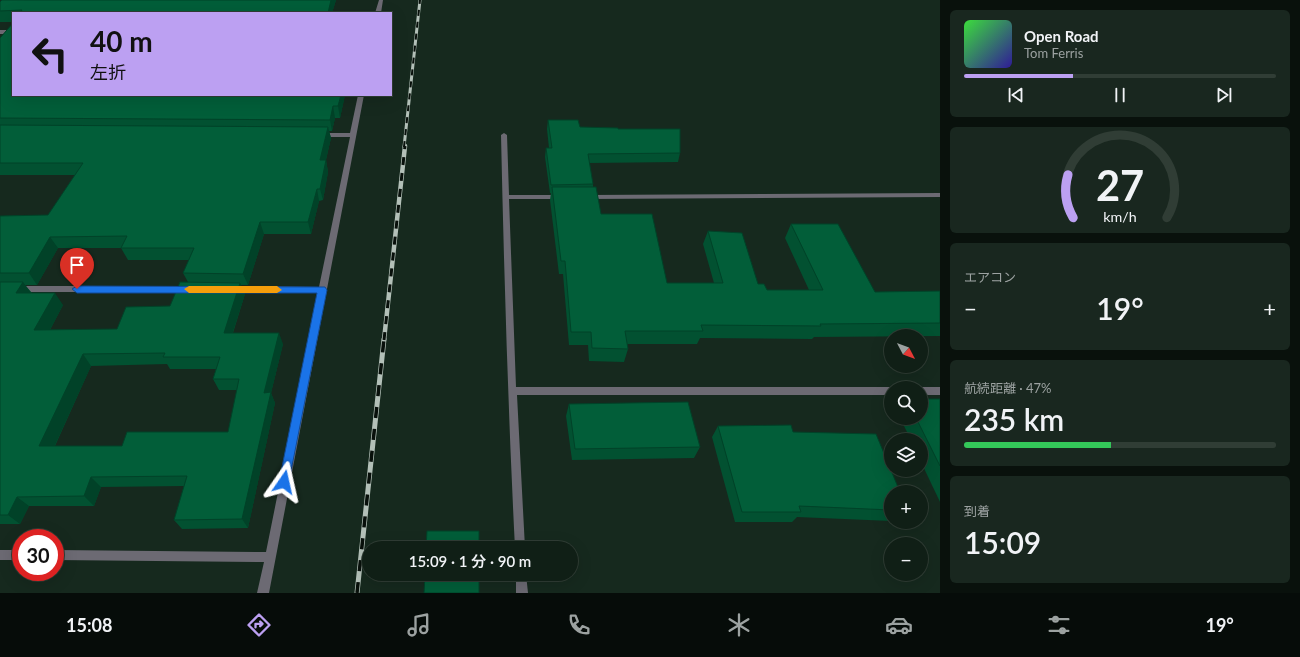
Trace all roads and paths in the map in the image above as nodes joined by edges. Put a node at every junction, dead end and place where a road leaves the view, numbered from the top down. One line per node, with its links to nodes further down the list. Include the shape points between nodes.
1 (381, 0): 2 (street)
2 (378, 12)
3 (0, 32): 4 (street)
4 (12, 32)
5 (361, 96): 7 (street)
6 (314, 135): 7 (street)
7 (353, 135): 16 (street)
8 (504, 136): 10 (street)
9 (940, 196): 12 (street)
10 (505, 197): 11 (street); 17 (street)
11 (568, 197)
12 (576, 197)
13 (0, 289): 14 (street)
14 (196, 289)
15 (228, 289): 16 (street)
16 (322, 290): 25 (street)
17 (512, 391): 18 (street); 21 (street)
18 (884, 391)
19 (928, 391): 20 (street)
20 (940, 391)
21 (520, 541)
22 (0, 555): 23 (street)
23 (12, 555)
24 (64, 555): 25 (street)
25 (270, 557): 27 (street)
26 (521, 581): 28 (street)
27 (263, 593)
28 (522, 593)

